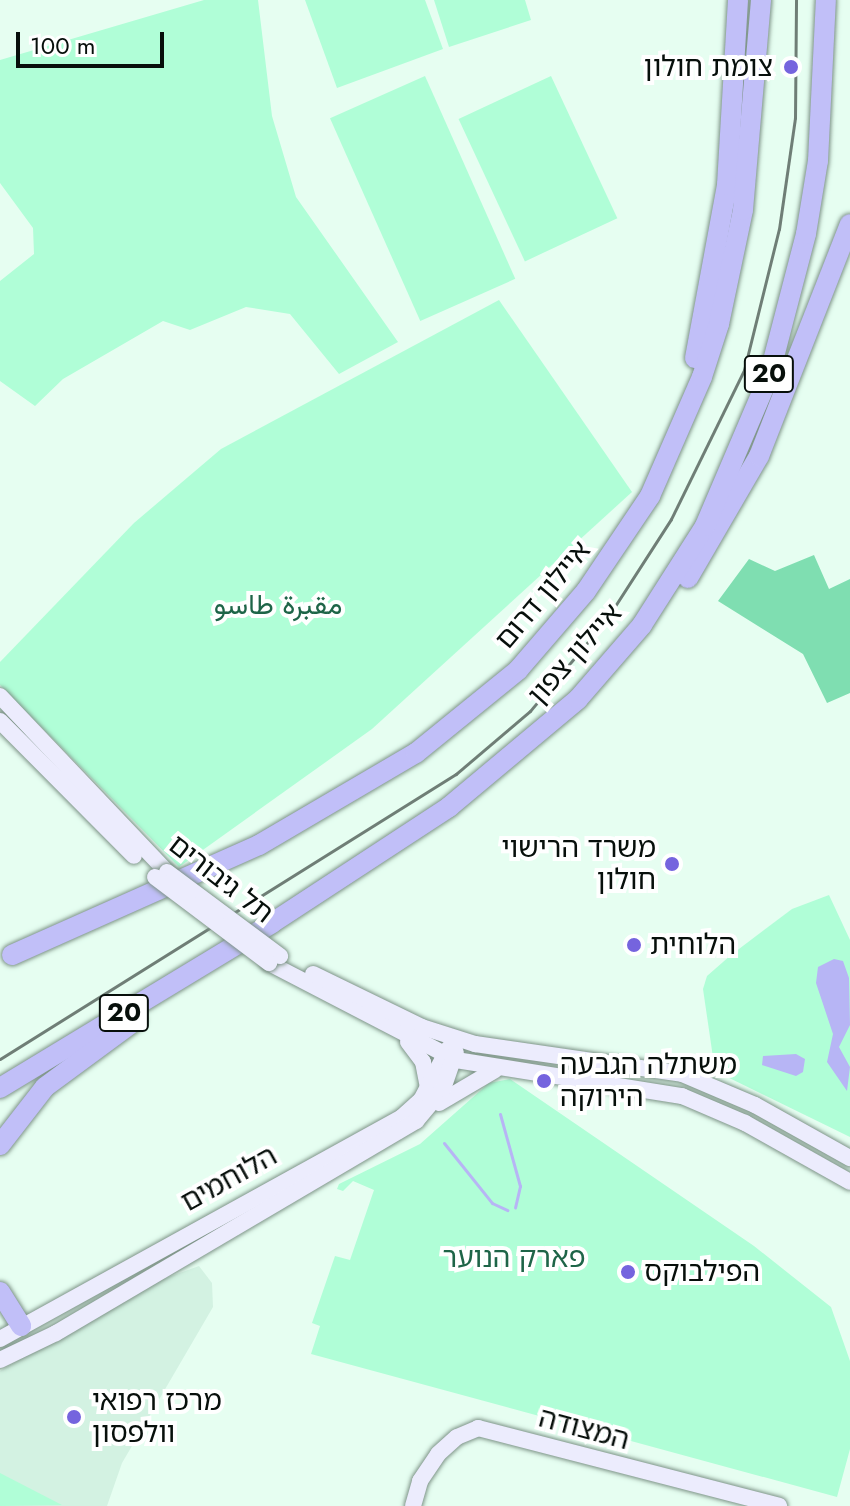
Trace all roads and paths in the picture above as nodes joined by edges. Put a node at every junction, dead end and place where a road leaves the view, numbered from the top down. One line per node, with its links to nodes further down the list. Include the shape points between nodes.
1 (738, 0): 5 (highway, via 727,185 708,308 688,388)
2 (761, 0): 5 (highway, איילון דרום / 20, via 755,109 732,274 702,377 675,442)
3 (826, 0): 7 (highway, איילון צפון / 20, via 818,161 806,234 769,376 705,526 642,625)
4 (850, 224): 7 (highway, via 784,401 737,501 652,625)
5 (619, 548): 11 (highway, איילון דרום / 20, via 518,670 416,753 259,845)
6 (0, 696): 9 (main road, תל גיבורים)
7 (578, 699): 10 (highway, איילון צפון / 20, via 449,807)
8 (0, 721): 9 (main road, תל גיבורים)
9 (161, 874): 12 (main road, תל גיבורים, bridge)
10 (249, 937): 17 (highway, איילון צפון / 20); 20 (highway, via 54,1080)
11 (12, 955)
12 (275, 959): 13 (main road, תל גיבורים); 14 (main road, תל גיבורים)
13 (395, 1029): 15 (main road, תל גיבורים); 18 (main road, via 420,1056)
14 (456, 1039): 15 (main road, הלוחמים); 21 (main road, via 682,1074 755,1105)
15 (449, 1057): 16 (main road); 18 (main road, הלוחמים); 19 (main road, הלוחמים, via 439,1096)
16 (496, 1070): 19 (main road, via 460,1087); 22 (main road, via 578,1077 682,1096 745,1123)
17 (0, 1088)
18 (428, 1088): 24 (main road, הלוחמים, via 402,1117)
19 (416, 1121): 26 (main road, הלוחמים, via 56,1333)
20 (0, 1145)
21 (850, 1158)
22 (850, 1182)
23 (0, 1292): 24 (highway)
24 (21, 1326): 25 (main road, הלוחמים); 26 (main road, via 24,1339)
25 (0, 1339)
26 (6, 1357)
27 (413, 1506): 28 (main road, המצודה, via 420,1481 438,1454 478,1428)
28 (779, 1506)

